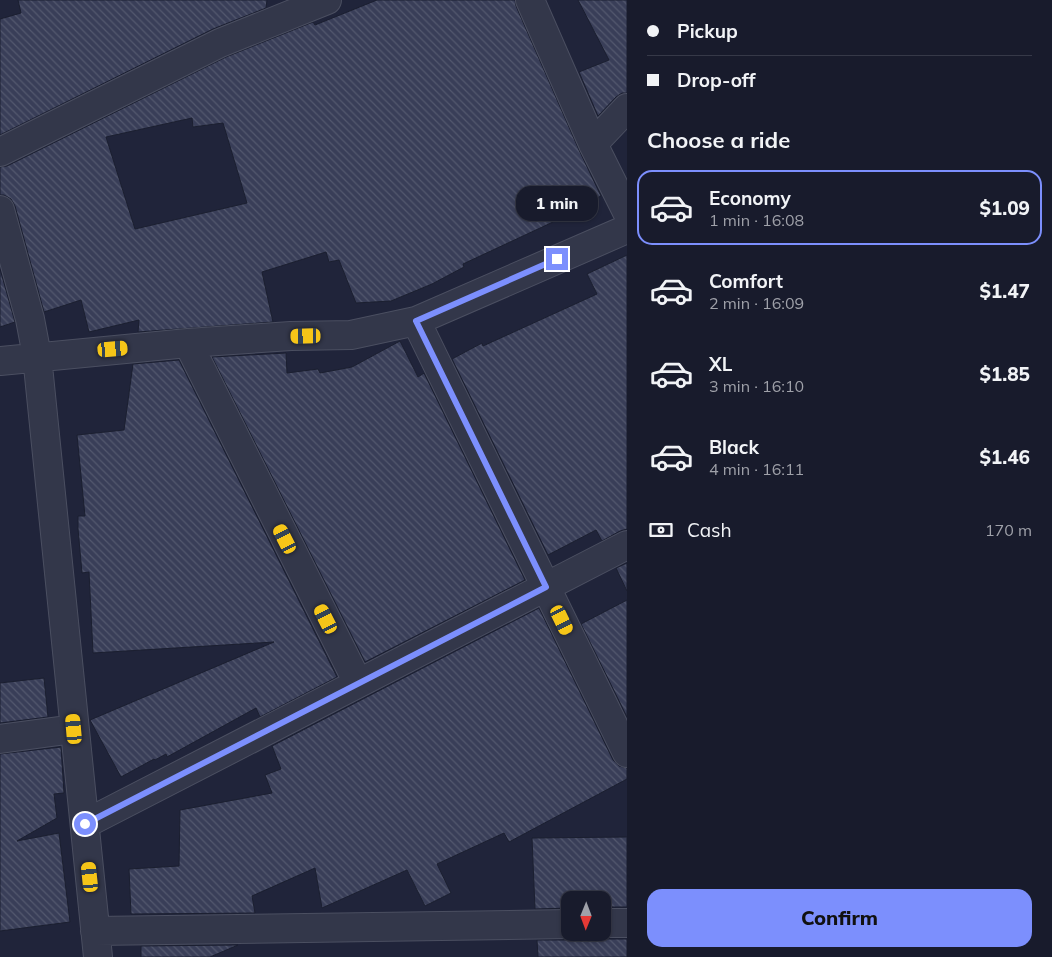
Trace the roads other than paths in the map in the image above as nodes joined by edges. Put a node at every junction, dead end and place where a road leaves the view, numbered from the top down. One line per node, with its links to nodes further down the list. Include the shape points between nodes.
1 (327, 0): 5 (street, via 220,43)
2 (530, 0): 4 (street)
3 (627, 108): 4 (street)
4 (593, 144): 7 (street)
5 (0, 152)
6 (0, 210): 11 (street)
7 (627, 212)
8 (627, 229): 9 (street)
9 (416, 321): 10 (street, via 351,335); 14 (street)
10 (188, 343): 11 (street); 15 (street)
11 (37, 356): 12 (street); 16 (street)
12 (0, 360)
13 (627, 545): 14 (street)
14 (546, 587): 15 (street); 18 (street)
15 (358, 683): 19 (street)
16 (74, 729): 17 (street); 19 (street)
17 (0, 738)
18 (627, 753)
19 (85, 824): 23 (street)
20 (611, 923): 21 (street)
21 (627, 923)
22 (561, 924): 23 (street)
23 (96, 944)

